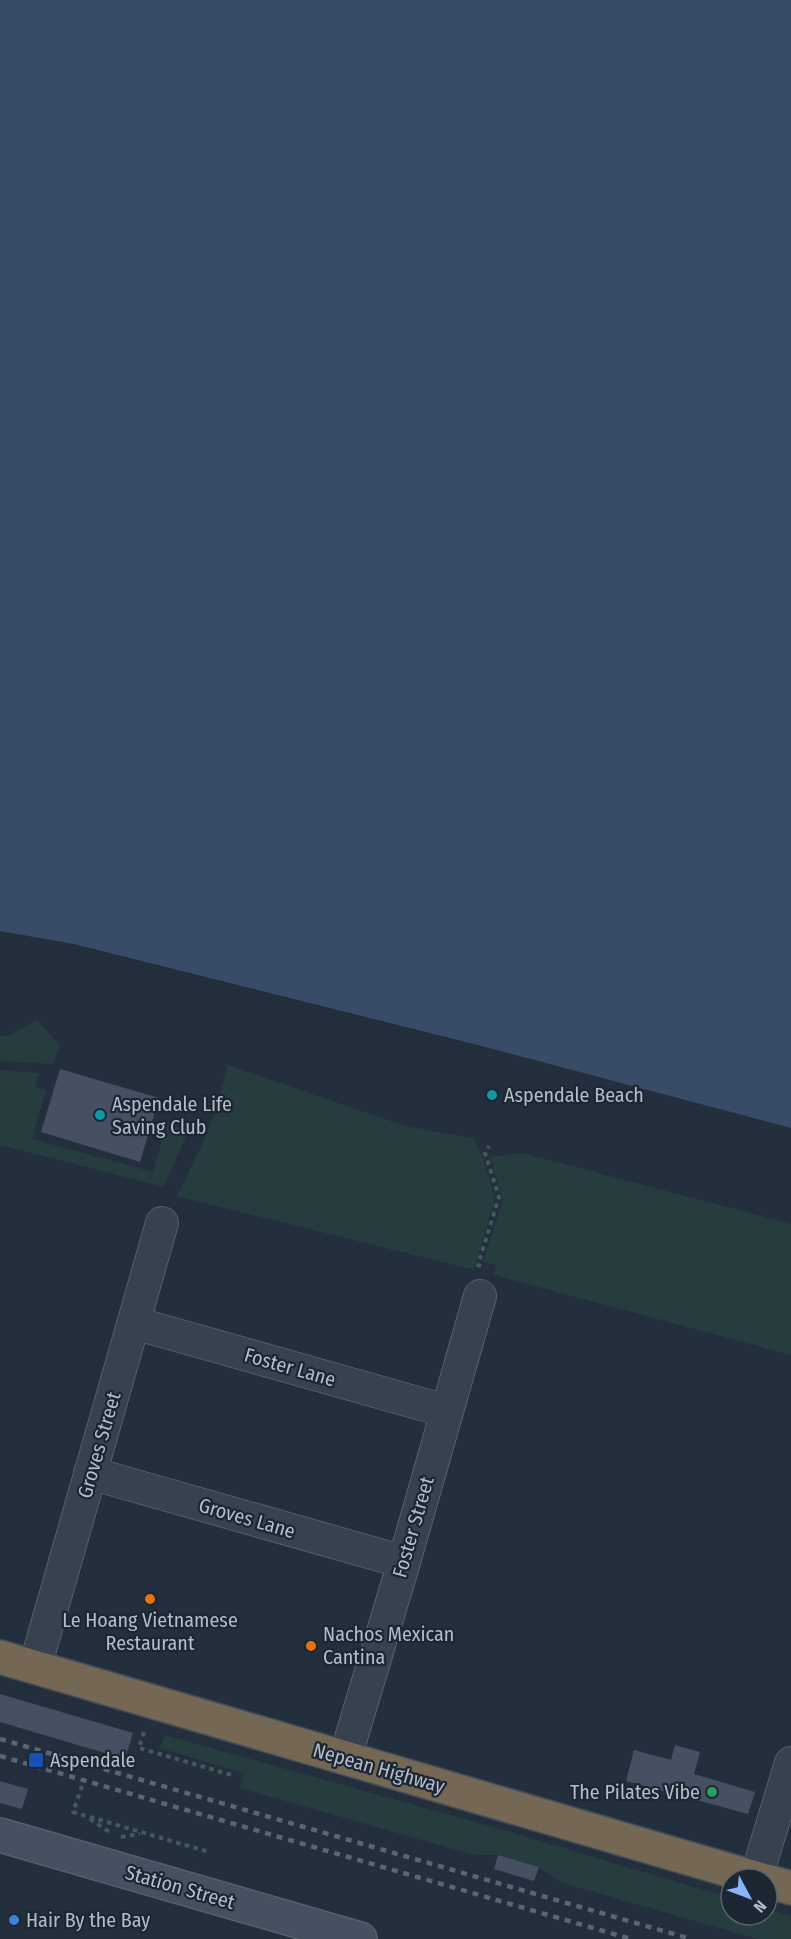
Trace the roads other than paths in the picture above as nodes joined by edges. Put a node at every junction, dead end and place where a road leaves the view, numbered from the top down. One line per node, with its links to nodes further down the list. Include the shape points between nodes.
1 (162, 1223): 3 (street, Groves Street)
2 (481, 1286): 4 (street, Foster Street)
3 (134, 1323): 4 (street, Foster Lane); 5 (street, Groves Street)
4 (446, 1411): 6 (street, Foster Street)
5 (90, 1473): 6 (street, Groves Lane); 8 (street, Groves Street)
6 (404, 1562): 9 (street, Foster Street)
7 (0, 1657): 8 (highway, Nepean Highway)
8 (34, 1667): 9 (highway, Nepean Highway)
9 (345, 1758): 13 (highway, Nepean Highway)
10 (791, 1763): 12 (street)
11 (0, 1834): 14 (street, Station Street)
12 (761, 1867)
13 (719, 1868)
14 (360, 1939)

